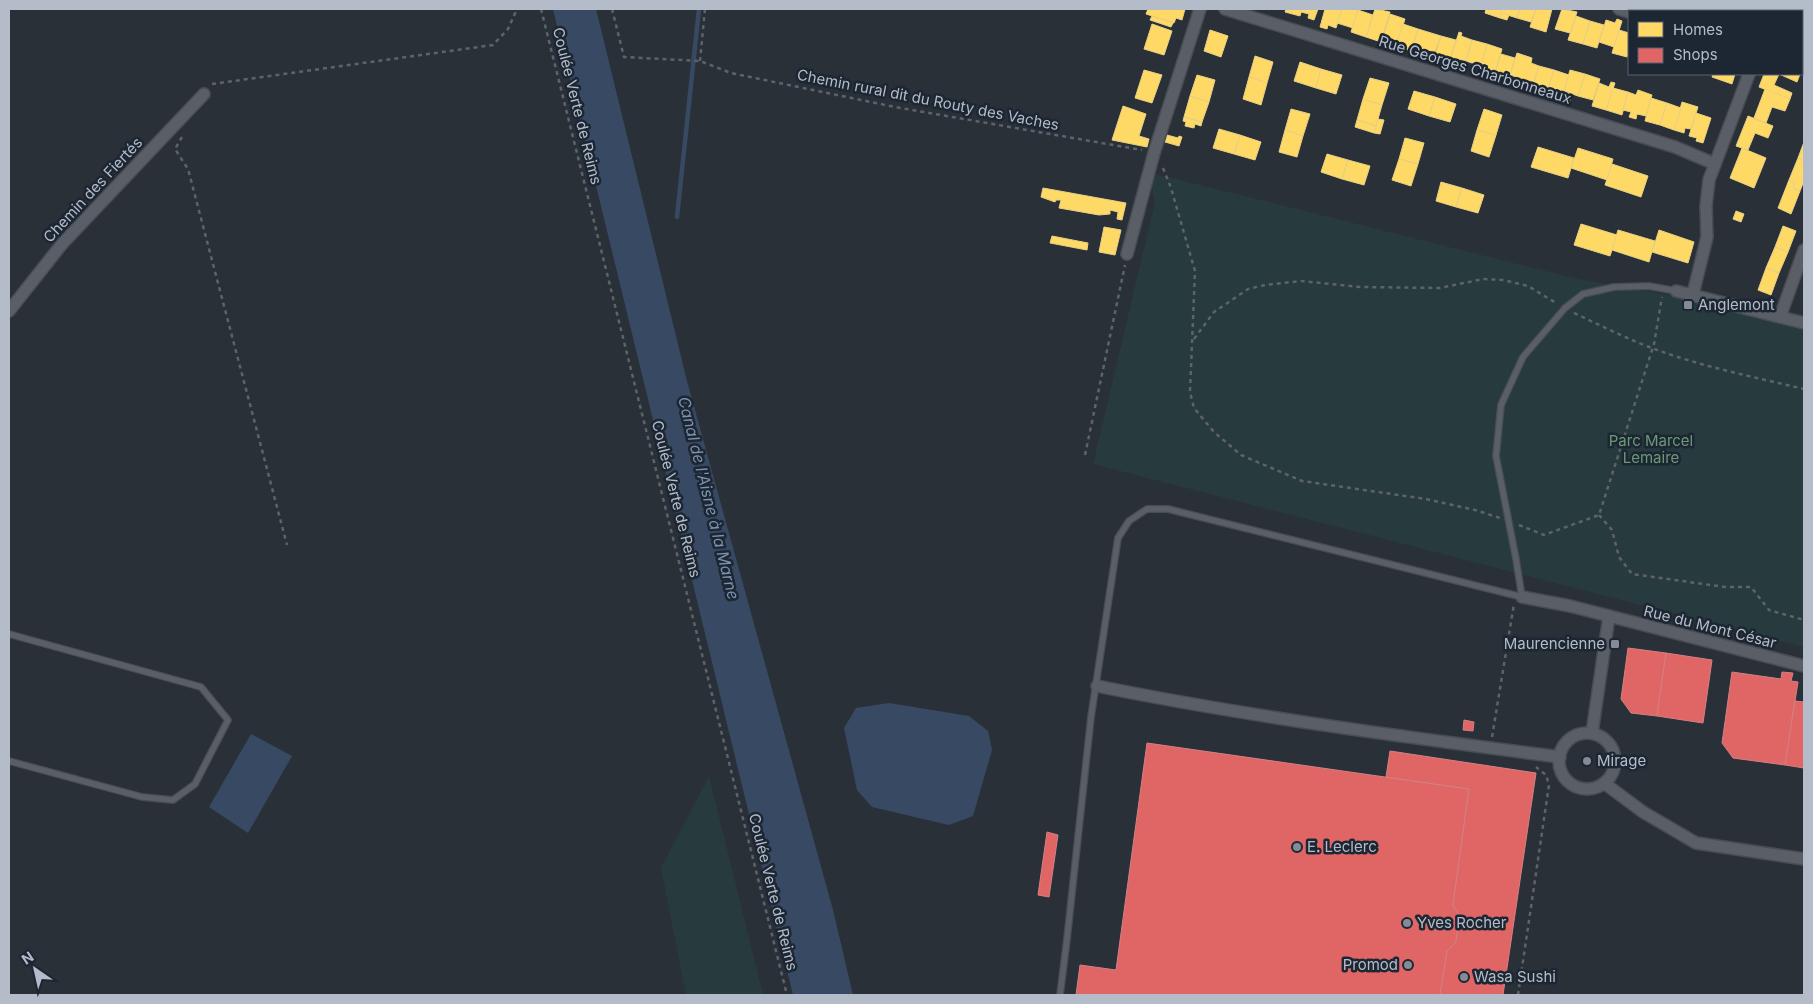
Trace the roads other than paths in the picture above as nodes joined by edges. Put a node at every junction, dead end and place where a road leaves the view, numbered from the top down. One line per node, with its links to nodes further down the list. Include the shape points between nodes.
1 (1200, 9): 7 (street, via 1154,153)
2 (1225, 9): 5 (street, Rue Georges Charbonneaux, via 1675,147)
3 (1750, 75): 5 (street)
4 (204, 94): 10 (street, Chemin des Fiertés, via 62,244)
5 (1715, 164): 9 (street, via 1706,193 1707,237)
6 (1804, 250): 11 (street)
7 (1127, 254)
8 (1676, 291): 9 (street); 13 (lane, via 1649,286 1614,287 1582,294 1565,308 1523,357 1501,405 1496,456)
9 (1693, 294): 11 (street)
10 (9, 310)
11 (1780, 317): 12 (street)
12 (1804, 323)
13 (1519, 596): 14 (street, Rue du Mont César); 17 (lane, via 1168,509 1147,509 1129,521 1118,538)
14 (1609, 616): 16 (street, Rue du Mont César); 18 (street)
15 (9, 634): 20 (lane, via 200,687 228,720 195,784 172,800 142,797)
16 (1804, 666)
17 (1097, 686): 19 (street, via 1379,733); 23 (lane)
18 (1592, 733): 19 (street, via 1583,733 1568,741); 21 (street, via 1608,742 1613,750 1614,768)
19 (1560, 757): 21 (street, via 1563,774 1575,786 1590,788)
20 (9, 761)
21 (1604, 783): 22 (street, via 1643,812 1696,843)
22 (1804, 859)
23 (1060, 995)

